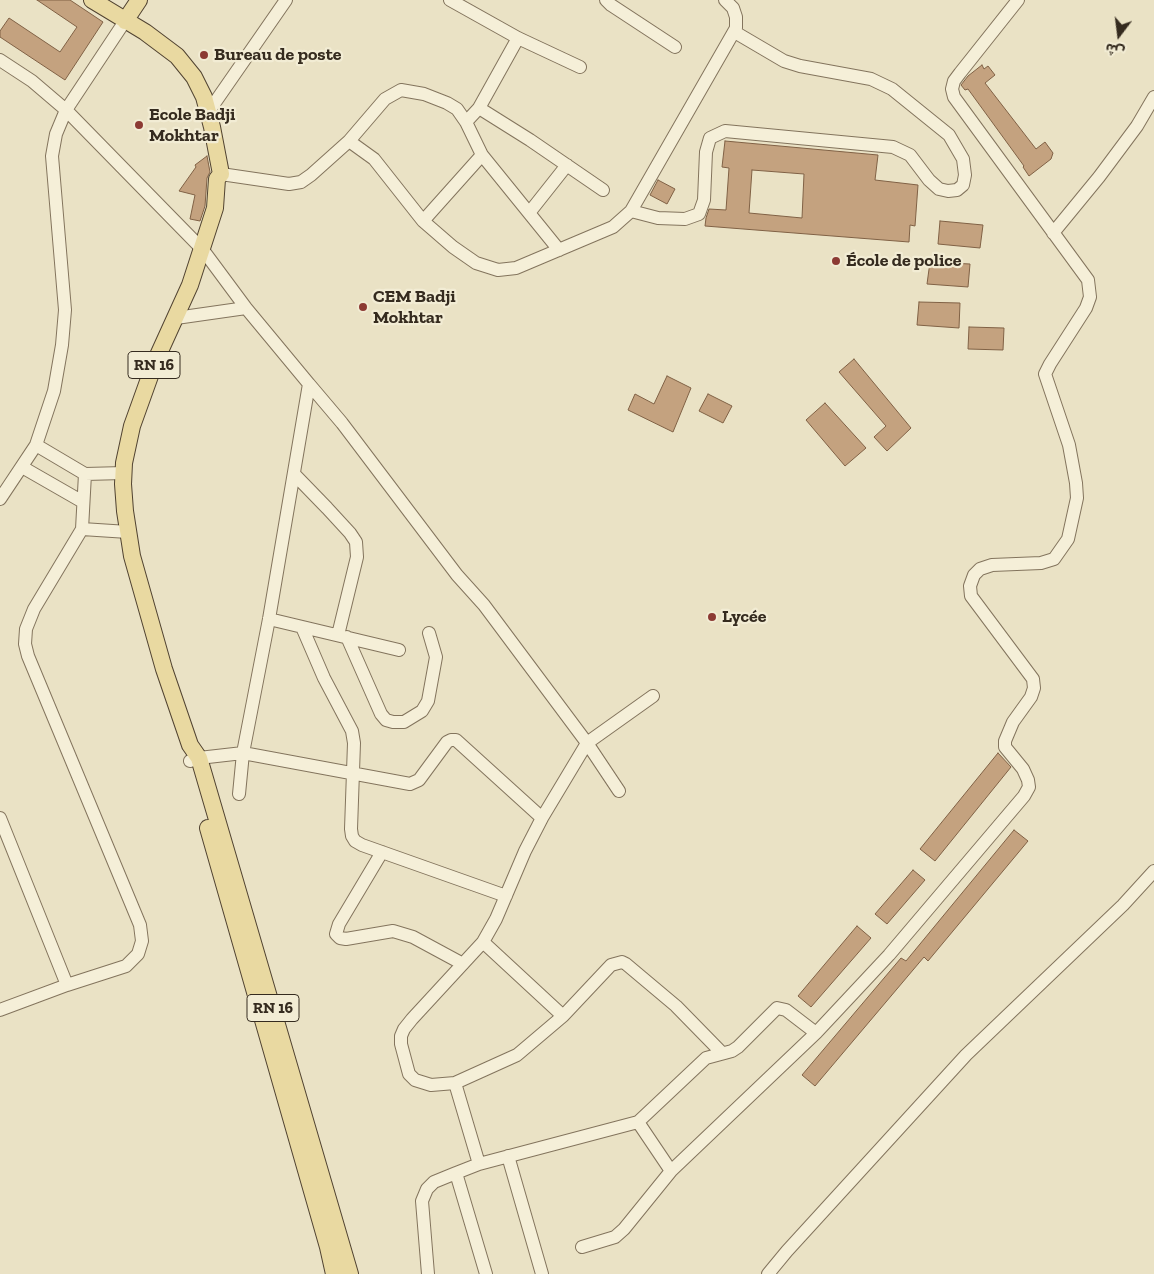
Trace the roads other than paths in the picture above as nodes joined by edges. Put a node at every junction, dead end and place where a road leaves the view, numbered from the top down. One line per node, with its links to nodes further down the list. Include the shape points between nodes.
1 (92, 0): 9 (main road, RN 16)
2 (139, 0): 9 (main road)
3 (286, 0): 18 (street)
4 (450, 0): 8 (street)
5 (606, 0): 12 (street)
6 (725, 0): 10 (street, via 733,8)
7 (1018, 0): 28 (street, via 960,72 952,89 954,97)
8 (472, 5): 11 (street)
9 (125, 21): 17 (street); 18 (main road, RN 16, via 159,42 184,64)
10 (735, 30): 25 (street); 25 (street, via 784,61 871,79 892,88 949,134 963,159 966,175 963,184 956,190 939,189 910,155 893,147 725,131 710,138 700,214 685,219 658,218)
11 (518, 38): 14 (street); 16 (street)
12 (675, 48)
13 (0, 60): 17 (street)
14 (580, 67)
15 (1154, 97): 28 (street, via 1110,163)
16 (479, 108): 19 (street); 22 (street)
17 (66, 110): 29 (street); 34 (street, via 56,134 52,156 65,310 62,345 54,391)
18 (209, 111): 23 (main road, RN 16)
19 (466, 122): 20 (street, via 458,109 447,103 401,90 385,99); 21 (street)
20 (349, 141): 23 (street, via 301,182 289,184); 27 (street, via 374,159)
21 (482, 155): 26 (street); 27 (street)
22 (567, 165): 24 (street); 26 (street)
23 (221, 174): 29 (main road, RN 16)
24 (604, 190)
25 (632, 211): 30 (street, via 613,227)
26 (529, 213): 30 (street)
27 (423, 221): 30 (street, via 476,263 498,270 516,268)
28 (1054, 233): 65 (street, via 1088,280 1090,297 1046,374 1069,445 1076,483 1077,498 1068,539 1054,559 1040,563 992,565 980,569 970,586 971,596 1034,679 1032,697 1013,722 1005,741 1005,748 1023,770 1029,787 895,948)
29 (202, 250): 31 (street); 32 (main road, RN 16)
30 (559, 250)
31 (246, 308): 32 (street); 33 (street)
32 (176, 318): 36 (main road, RN 16, via 139,402 129,436)
33 (309, 384): 38 (street); 49 (street, via 457,576 484,605)
34 (36, 445): 35 (street); 37 (street)
35 (22, 467): 39 (street); 40 (street)
36 (124, 473): 37 (street); 42 (main road, RN 16)
37 (85, 474): 40 (street)
38 (294, 474): 43 (street); 46 (street, via 356,542 357,556)
39 (0, 499)
40 (83, 502): 41 (street)
41 (82, 529): 42 (street); 62 (street, via 34,610 26,629 25,644 140,925 142,941 138,954 126,966)
42 (128, 532): 51 (main road, RN 16, via 164,669)
43 (269, 619): 44 (street); 50 (street)
44 (302, 627): 46 (street); 52 (street, via 352,731)
45 (428, 633): 46 (street, via 436,657 428,702 422,711 404,722 386,720 381,714)
46 (342, 636): 47 (street)
47 (399, 650)
48 (653, 696): 49 (street)
49 (587, 743): 53 (street); 56 (street)
50 (243, 753): 51 (street); 52 (street); 54 (street)
51 (193, 755): 74 (main road, RN 16); 75 (main road, RN 16, via 284,1042)
52 (353, 774): 56 (street, via 410,784 447,742 456,740); 57 (street, via 352,836 362,845)
53 (619, 790)
54 (239, 794)
55 (0, 818): 62 (street)
56 (542, 818): 59 (street)
57 (382, 852): 59 (street); 61 (street, via 336,934 346,940 393,931 413,937)
58 (1154, 871): 79 (street, via 1123,905 966,1055)
59 (506, 896): 60 (street)
60 (483, 942): 61 (street); 64 (street)
61 (463, 964): 67 (street, via 412,1019 401,1036 409,1074 415,1080 430,1085)
62 (67, 985): 63 (street)
63 (0, 1010)
64 (563, 1016): 66 (street, via 611,965 622,962 676,1006); 67 (street, via 517,1055)
65 (816, 1033): 66 (street, via 786,1010 777,1008 732,1051); 71 (street)
66 (722, 1053): 68 (street, via 706,1058)
67 (455, 1083): 70 (street)
68 (638, 1122): 69 (street); 71 (street)
69 (508, 1156): 70 (street); 78 (street)
70 (479, 1164): 72 (street)
71 (671, 1171): 73 (street, via 624,1230 615,1237)
72 (456, 1173): 76 (street, via 434,1182 422,1201); 77 (street)
73 (582, 1247)
74 (334, 1274)
75 (350, 1274)
76 (428, 1274)
77 (486, 1274)
78 (542, 1274)
79 (768, 1274)

